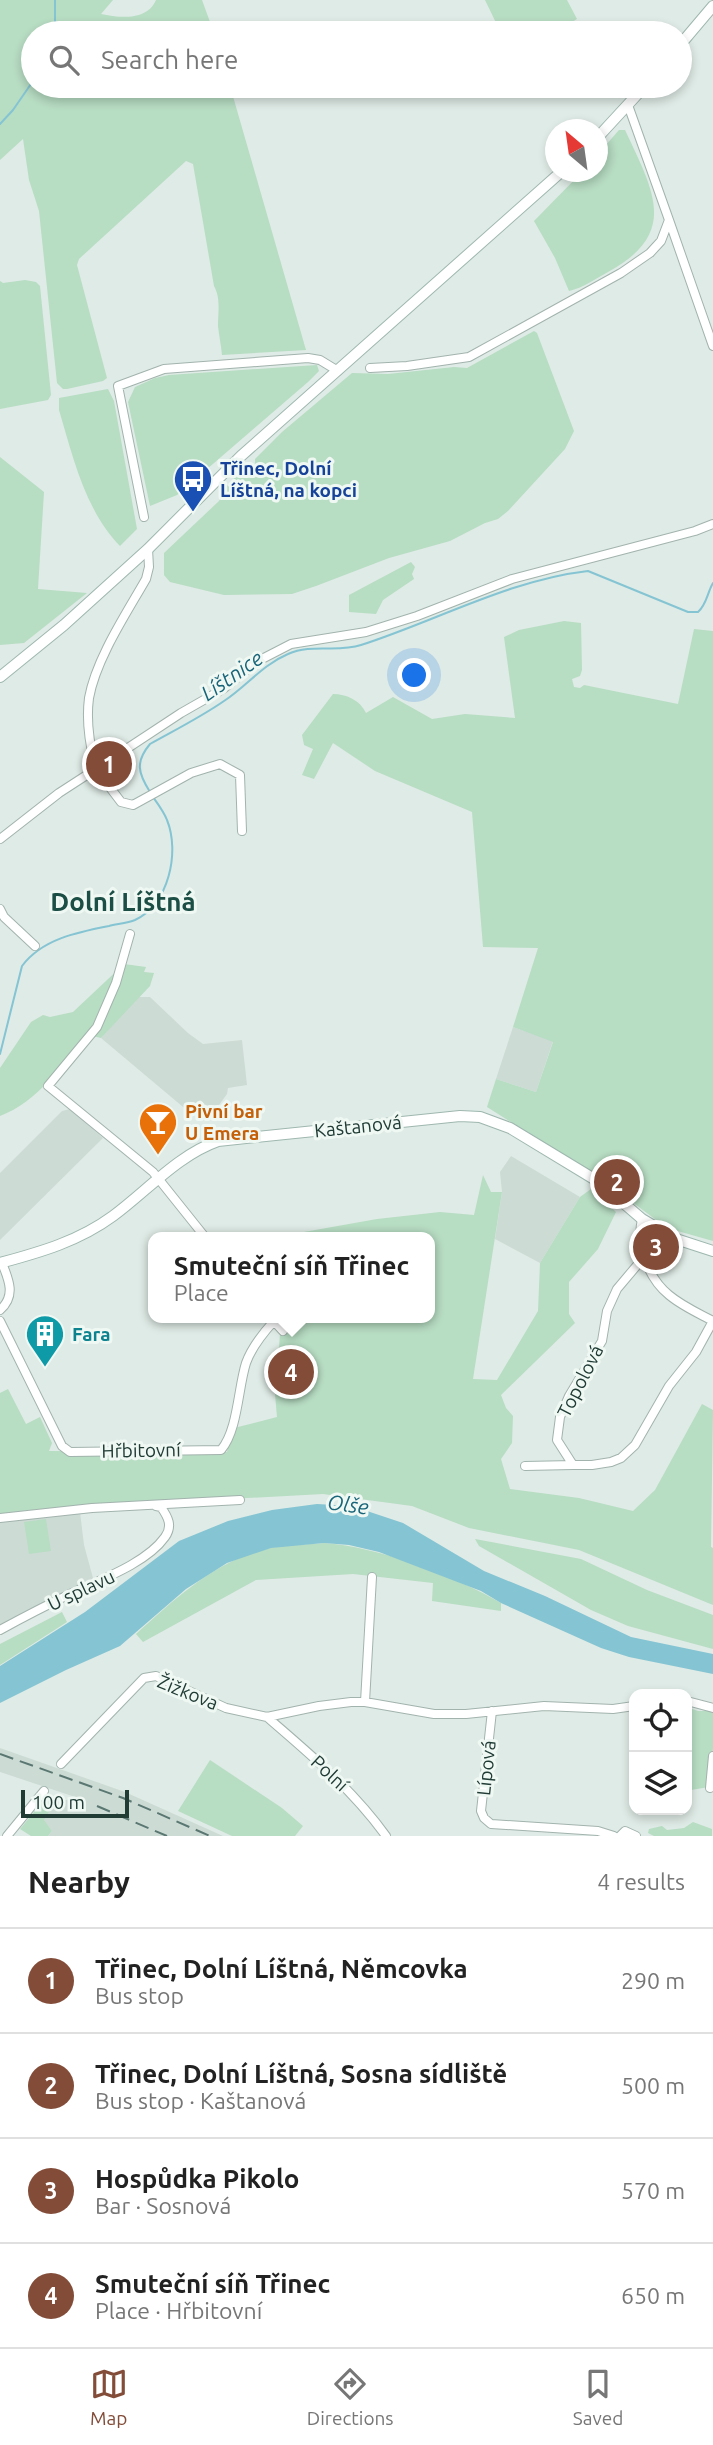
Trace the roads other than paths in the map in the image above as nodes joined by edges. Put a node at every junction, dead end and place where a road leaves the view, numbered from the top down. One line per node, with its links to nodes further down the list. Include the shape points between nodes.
1 (713, 6): 2 (street)
2 (692, 31)
3 (635, 98): 4 (street)
4 (628, 106): 5 (street); 7 (street)
5 (608, 126)
6 (550, 182): 10 (street)
7 (669, 220): 8 (street); 9 (street, via 656,247 621,273 470,357)
8 (713, 346)
9 (370, 368)
10 (338, 371): 11 (street, via 308,358 164,369 118,386); 13 (street, via 241,456)
11 (144, 517)
12 (713, 524): 15 (street, via 512,579 366,632 291,644)
13 (148, 549): 14 (street); 15 (street, via 145,579 104,658 89,699)
14 (0, 677)
15 (96, 769): 16 (street, via 121,802 133,806 191,773 220,764 240,775); 17 (street)
16 (242, 831)
17 (0, 839)
18 (0, 909): 20 (street)
19 (130, 934): 21 (street, via 97,1027 48,1086)
20 (35, 946)
21 (158, 1180): 22 (street, Kaštanová, via 199,1149 218,1141 480,1117 499,1122 552,1152 599,1182); 23 (street); 26 (street, Kaštanová, via 84,1235)
22 (642, 1219): 24 (street, Kaštanová, via 676,1239); 25 (street)
23 (201, 1232)
24 (713, 1251)
25 (644, 1257): 29 (street, via 668,1295); 33 (street, Topolová, via 617,1289 607,1311 602,1341 559,1417 558,1440)
26 (1, 1263): 27 (street, via 10,1296)
27 (0, 1310)
28 (0, 1321): 30 (street, Hřbitovní, via 62,1446 70,1452 221,1450 247,1360)
29 (713, 1321): 33 (street, via 696,1352 668,1386 635,1446 611,1462)
30 (270, 1323)
31 (276, 1323): 32 (street)
32 (282, 1331)
33 (573, 1465): 34 (street)
34 (525, 1466)
35 (240, 1500): 36 (street)
36 (153, 1505): 37 (street); 39 (street, U splavu, via 161,1507 169,1521 159,1544 115,1575)
37 (0, 1518)
38 (372, 1577): 40 (street)
39 (0, 1630)
40 (365, 1702): 44 (street, Lípová, via 434,1714); 45 (street, Lípová)
41 (692, 1702): 43 (street)
42 (629, 1707): 44 (street, Lípová)
43 (713, 1708)
44 (492, 1711): 52 (street, Lípová, via 481,1811 484,1818 491,1824)
45 (267, 1717): 47 (street, Žižkova, via 226,1708 156,1676 144,1678); 51 (street, Polní, via 341,1782)
46 (713, 1756): 48 (street)
47 (61, 1764)
48 (710, 1788)
49 (44, 1791): 50 (street)
50 (7, 1836)
51 (386, 1836)
52 (614, 1836)
53 (620, 1836): 54 (street, via 625,1831)
54 (636, 1836)

